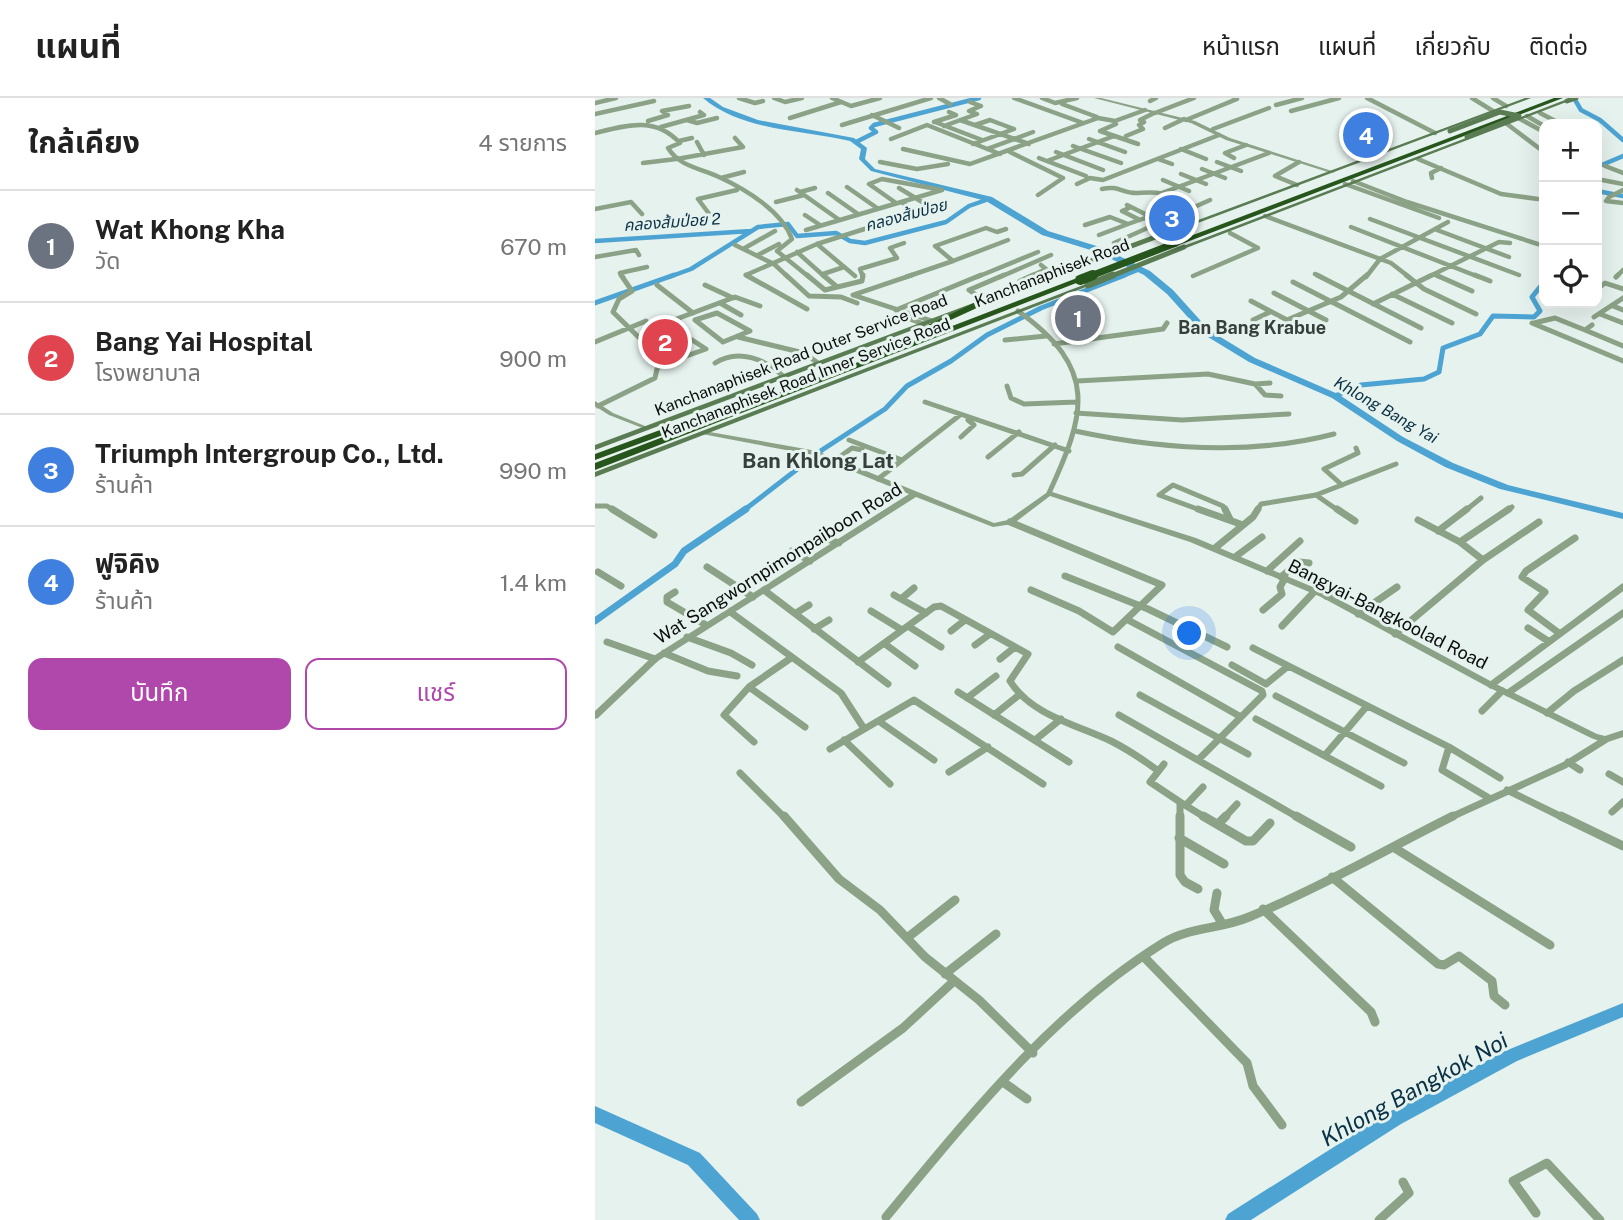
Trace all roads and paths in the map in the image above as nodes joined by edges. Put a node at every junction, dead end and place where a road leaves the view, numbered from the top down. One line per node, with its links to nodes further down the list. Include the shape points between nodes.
1 (616, 98): 42 (street)
2 (624, 98): 38 (street)
3 (646, 98): 38 (street)
4 (739, 98): 34 (street)
5 (755, 98): 34 (street)
6 (774, 98): 7 (street, via 785,102)
7 (802, 98)
8 (832, 98): 40 (street)
9 (861, 98): 35 (street)
10 (880, 98): 35 (street)
11 (932, 98): 60 (street)
12 (939, 98): 45 (street)
13 (1014, 98): 85 (street)
14 (1033, 98): 32 (street)
15 (1042, 98): 16 (street, via 1055,103)
16 (1077, 98)
17 (1096, 98): 30 (street)
18 (1156, 98): 36 (street)
19 (1194, 98): 68 (street)
20 (1234, 98): 82 (street)
21 (1301, 98): 48 (street)
22 (1339, 98): 63 (street)
23 (1367, 98): 104 (street)
24 (1472, 98): 64 (street)
25 (1493, 98): 54 (street)
26 (1527, 98): 54 (main road)
27 (1535, 98): 55 (highway)
28 (1545, 98): 55 (highway, Kanchanaphisek Road)
29 (1576, 98): 31 (main road, bridge)
30 (1113, 99): 53 (street)
31 (1565, 99): 69 (main road, via 1571,103); 74 (main road); 239 (highway, Kanchanaphisek Road)
32 (1027, 100)
33 (654, 101): 65 (street)
34 (746, 101): 39 (street)
35 (868, 101): 40 (street, via 851,106)
36 (1150, 101)
37 (603, 102): 49 (street)
38 (630, 102): 49 (street)
39 (763, 102)
40 (841, 102): 58 (street)
41 (970, 102): 52 (street)
42 (595, 103)
43 (1135, 103): 53 (street)
44 (806, 104): 58 (street)
45 (950, 104)
46 (987, 104): 52 (street)
47 (1062, 104): 78 (street)
48 (1276, 105)
49 (609, 106): 65 (street)
50 (689, 106): 83 (street, via 662,111 669,115)
51 (882, 106): 60 (street)
52 (981, 106): 61 (street)
53 (1128, 106): 68 (street)
54 (1506, 106): 64 (main road)
55 (1522, 107): 239 (highway, Kanchanaphisek Road)
56 (961, 108): 61 (street)
57 (1269, 108): 98 (street)
58 (818, 109): 71 (street)
59 (787, 110): 71 (street)
60 (889, 110): 72 (street)
61 (969, 111): 70 (street)
62 (984, 111): 70 (street)
63 (1291, 111)
64 (1493, 111): 104 (main road)
65 (595, 112)
66 (700, 112): 80 (street, via 704,115)
67 (949, 112): 77 (street, via 955,115)
68 (1151, 112): 78 (street, via 1115,121); 82 (street); 94 (street); 107 (street, via 1140,120 1143,129)
69 (1540, 113): 74 (main road); 79 (street)
70 (977, 114): 81 (street)
71 (799, 115): 76 (street)
72 (872, 115): 88 (street); 95 (street)
73 (939, 115): 77 (street)
74 (1526, 117): 86 (main road); 87 (street); 99 (street)
75 (717, 118): 80 (street, via 698,123)
76 (790, 118)
77 (947, 118): 84 (street)
78 (1098, 118): 85 (street)
79 (1551, 119)
80 (686, 120): 93 (street)
81 (960, 120): 90 (street); 91 (street)
82 (1185, 120): 96 (street); 98 (street)
83 (648, 122): 93 (street); 102 (street)
84 (935, 122): 89 (street); 91 (street)
85 (1084, 123): 118 (street)
86 (1507, 124): 124 (street); 143 (main road)
87 (1539, 124)
88 (842, 125)
89 (927, 125): 110 (street); 117 (street)
90 (975, 125): 97 (street, via 990,120); 103 (street)
91 (944, 126): 113 (street)
92 (1023, 126): 97 (street)
93 (660, 127): 114 (street)
94 (1108, 127): 100 (street); 106 (street, via 1100,131)
95 (899, 128)
96 (1165, 128)
97 (1014, 129): 103 (street)
98 (1213, 129): 105 (street)
99 (1539, 130)
100 (1119, 131)
101 (1033, 132): 111 (street)
102 (595, 133)
103 (999, 134): 111 (street); 113 (street)
104 (1435, 134): 149 (main road)
105 (1219, 135): 120 (street); 122 (street)
106 (1115, 136): 116 (street); 119 (street)
107 (1126, 136)
108 (692, 138): 114 (street)
109 (735, 138): 134 (street, via 743,147)
110 (891, 139)
111 (1015, 139): 118 (street); 126 (street)
112 (1089, 139): 116 (street)
113 (982, 140): 117 (street)
114 (679, 141): 140 (street, via 668,148)
115 (697, 142): 134 (street)
116 (1098, 142): 123 (street); 130 (street)
117 (973, 144): 126 (street)
118 (1029, 144): 128 (street)
119 (1138, 144)
120 (1246, 145): 132 (street); 139 (street, via 1225,153)
121 (1073, 146): 123 (street)
122 (1191, 146): 127 (street); 131 (street)
123 (1081, 148): 136 (street); 152 (street)
124 (1539, 148)
125 (904, 149): 144 (street)
126 (986, 149): 135 (street)
127 (1181, 149): 133 (street); 142 (street)
128 (1009, 152): 135 (street); 197 (street, via 1063,178)
129 (1056, 152): 136 (street)
130 (1125, 152)
131 (1200, 153)
132 (1269, 153): 148 (street); 157 (street)
133 (1169, 154): 138 (street); 141 (street)
134 (705, 155): 140 (street)
135 (1000, 155): 153 (street)
136 (1065, 155): 145 (street); 161 (street)
137 (1039, 158): 145 (street)
138 (1176, 158)
139 (1234, 158)
140 (676, 159): 150 (street); 171 (street)
141 (1158, 159): 154 (street); 166 (street)
142 (1206, 159)
143 (1418, 159): 158 (main road); 159 (street)
144 (939, 160): 151 (street); 156 (street)
145 (1047, 161): 170 (street)
146 (880, 162): 156 (street)
147 (1217, 162): 157 (street)
148 (1299, 162): 165 (street); 184 (street, via 1275,176)
149 (1361, 162): 158 (main road, bridge, via 1500,112 1519,116); 165 (main road)
150 (643, 163)
151 (953, 163): 153 (street); 156 (street)
152 (1121, 163)
153 (960, 164): 162 (street)
154 (1172, 164)
155 (1605, 166): 169 (street)
156 (926, 167)
157 (1231, 167): 163 (street); 168 (street)
158 (1390, 167): 178 (main road)
159 (1441, 168): 173 (street, via 1431,173); 201 (street, via 1501,194)
160 (1202, 169): 168 (street)
161 (1103, 170)
162 (942, 171)
163 (1241, 171)
164 (744, 172): 171 (street)
165 (1333, 172): 184 (main road)
166 (1121, 174): 174 (street); 180 (street)
167 (1181, 174): 176 (street)
168 (1214, 174): 172 (street); 176 (street)
169 (1623, 175): 179 (street)
170 (1086, 176)
171 (721, 178): 190 (street)
172 (1225, 178)
173 (1432, 178)
174 (1133, 179)
175 (1163, 180): 185 (street)
176 (1196, 180): 181 (street); 185 (street)
177 (1602, 180): 179 (street)
178 (1353, 181): 182 (main road); 247 (street)
179 (1613, 181): 183 (street)
180 (1077, 184)
181 (1206, 184)
182 (1345, 184): 216 (main road); 217 (street)
183 (1623, 184)
184 (1297, 185): 239 (main road)
185 (1178, 186): 191 (street); 195 (street)
186 (847, 187): 208 (street)
187 (815, 188): 193 (street)
188 (899, 188): 198 (street)
189 (1102, 189): 195 (street, via 1113,185 1133,193 1151,188)
190 (737, 190): 213 (street, via 698,199); 257 (street, via 784,223 792,239 777,250)
191 (1189, 191)
192 (1621, 191): 199 (street)
193 (800, 192): 202 (street); 218 (street)
194 (828, 193): 212 (street)
195 (1161, 193): 200 (street)
196 (777, 195): 202 (street)
197 (1038, 195)
198 (915, 198): 206 (street); 206 (street, via 942,190 882,179 869,184); 209 (street)
199 (1608, 198): 204 (street); 207 (street)
200 (1175, 199)
201 (1538, 199)
202 (784, 200): 205 (street)
203 (1210, 200): 223 (street)
204 (1602, 200)
205 (776, 202)
206 (899, 202): 208 (street); 215 (street, via 916,211)
207 (1621, 203)
208 (877, 208): 212 (street)
209 (932, 208)
210 (595, 209): 211 (street, via 631,202)
211 (642, 214)
212 (858, 214): 218 (street)
213 (709, 215)
214 (805, 215): 225 (street)
215 (908, 216): 221 (street); 234 (street)
216 (1265, 216): 235 (main road); 239 (main road); 260 (street)
217 (1439, 218)
218 (838, 219): 225 (street)
219 (1142, 219): 219 (street, via 1122,211 1128,207 1149,216); 223 (street); 224 (street)
220 (1370, 219): 238 (street)
221 (914, 220)
222 (1448, 222): 232 (street)
223 (1158, 223): 239 (street); 243 (street)
224 (1128, 224): 226 (street, via 1112,217); 231 (street)
225 (820, 225): 230 (street)
226 (1085, 225)
227 (1102, 225): 231 (street)
228 (1351, 226): 248 (street)
229 (1006, 229): 261 (street, via 986,228 934,247)
230 (806, 230)
231 (1112, 230): 236 (street)
232 (1437, 230): 238 (street); 249 (street)
233 (775, 231): 250 (street)
234 (858, 231): 237 (street); 245 (street)
235 (1230, 233): 239 (main road, via 1182,251 1153,237); 273 (street, via 1258,248)
236 (1099, 235)
237 (866, 236)
238 (1421, 238): 248 (street); 258 (street)
239 (1171, 239): 275 (highway, Kanchanaphisek Road, bridge); 275 (main road, Kanchanaphisek Road Outer Service Road, bridge)
240 (784, 240): 254 (street)
241 (1008, 240): 261 (street)
242 (904, 243): 257 (street, via 890,248 897,258 860,269 864,279 829,290)
243 (1114, 243)
244 (1510, 243): 249 (street)
245 (817, 244): 251 (street); 266 (street)
246 (736, 245): 250 (street)
247 (1541, 245)
248 (1403, 247): 260 (street); 264 (street)
249 (1486, 248): 258 (street); 259 (street)
250 (743, 249): 254 (street)
251 (797, 252): 257 (street); 268 (street)
252 (1038, 252): 303 (street)
253 (639, 254): 256 (street, via 636,250)
254 (758, 255): 262 (street)
255 (1051, 255): 298 (street, via 969,290)
256 (595, 257)
257 (785, 257): 262 (street)
258 (1469, 257): 264 (street); 271 (street)
259 (1509, 257)
260 (1380, 259): 279 (street); 287 (street)
261 (953, 261): 303 (street, via 853,295)
262 (774, 264): 291 (street); 295 (street, via 746,275)
263 (1041, 265): 285 (street, via 1047,268 1020,281)
264 (1452, 265): 270 (street); 276 (street)
265 (647, 267): 320 (street, via 620,273 632,291 619,299 615,317)
266 (844, 267): 268 (street); 272 (street)
267 (1623, 270): 274 (street)
268 (823, 274): 284 (street)
269 (1315, 274): 287 (street)
270 (1434, 274): 279 (street); 288 (street)
271 (1519, 275)
272 (855, 276)
273 (1193, 276)
274 (1616, 276)
275 (1076, 278): 285 (main road, Kanchanaphisek Road Outer Service Road); 308 (main road, Kanchanaphisek Road Inner Service Road); 323 (highway, Kanchanaphisek Road)
276 (1490, 281)
277 (1293, 282): 296 (street)
278 (1602, 282): 280 (street)
279 (1415, 283): 290 (street); 309 (street)
280 (1605, 283): 283 (street); 286 (street)
281 (657, 285): 307 (street)
282 (705, 285): 292 (street)
283 (1602, 285)
284 (836, 286)
285 (1025, 287): 298 (main road, Kanchanaphisek Road Outer Service Road)
286 (1623, 289)
287 (1350, 291): 296 (street); 299 (street)
288 (1472, 291)
289 (1274, 292): 304 (street)
290 (1392, 294): 299 (street); 316 (street)
291 (809, 296): 295 (street); 323 (street, via 841,297)
292 (733, 298): 297 (street); 300 (street)
293 (1622, 300): 301 (street)
294 (1251, 301): 306 (street)
295 (794, 302): 302 (street)
296 (1332, 302): 304 (street); 330 (street)
297 (720, 303): 307 (street); 310 (street)
298 (981, 303): 313 (main road, Kanchanaphisek Road Outer Service Road); 323 (highway)
299 (1373, 304): 321 (street)
300 (761, 306)
301 (1613, 306): 305 (street); 317 (street, via 1597,316)
302 (807, 309)
303 (896, 310): 313 (street)
304 (1309, 310): 306 (street, via 1285,320); 311 (street)
305 (1623, 310)
306 (1270, 312): 318 (street, via 1253,320)
307 (693, 313): 336 (street, via 665,325 706,349)
308 (1021, 313): 314 (main road, Kanchanaphisek Road Inner Service Road); 325 (street)
309 (1476, 314)
310 (741, 315)
311 (1326, 320)
312 (646, 321): 320 (street)
313 (933, 321): 323 (main road, Kanchanaphisek Road Outer Service Road)
314 (990, 322): 323 (highway); 352 (main road, Kanchanaphisek Road Inner Service Road)
315 (1167, 323): 331 (street, via 1163,330)
316 (1452, 323)
317 (1623, 323)
318 (1254, 324)
319 (1592, 325): 322 (street)
320 (628, 328): 329 (street); 336 (street, via 663,360)
321 (1422, 328)
322 (1585, 330): 332 (street); 333 (street, via 1555,318 1533,323)
323 (922, 331): 335 (main road, Kanchanaphisek Road Outer Service Road); 362 (highway, Kanchanaphisek Road); 367 (highway, Kanchanaphisek Road)
324 (1026, 331): 327 (street)
325 (1046, 336): 327 (street); 331 (street)
326 (737, 337): 326 (street, via 722,342 695,320 717,313 750,331); 335 (street, via 804,353)
327 (1033, 338): 328 (street)
328 (1005, 340)
329 (595, 342)
330 (1410, 342)
331 (1054, 344): 338 (street)
332 (1623, 346)
333 (1623, 361)
334 (715, 363): 337 (street, via 736,355 769,363)
335 (818, 363): 337 (main road, Kanchanaphisek Road Outer Service Road)
336 (661, 365): 345 (street, via 649,382)
337 (784, 377): 349 (main road, Kanchanaphisek Road Outer Service Road)
338 (1077, 381): 340 (street, via 1226,374); 344 (street)
339 (1270, 383): 340 (street)
340 (1256, 385): 342 (street, via 1265,395)
341 (1007, 386): 344 (street, via 1011,398 1024,404)
342 (1281, 396)
343 (925, 402): 348 (street)
344 (1077, 402): 346 (street)
345 (597, 404): 349 (street)
346 (1076, 413): 347 (street, via 1182,420); 350 (street)
347 (1289, 414)
348 (959, 416): 351 (street); 354 (street, via 974,423); 364 (street)
349 (647, 428): 358 (main road, Kanchanaphisek Road Outer Service Road)
350 (1075, 431): 353 (street, via 1169,446 1305,442); 361 (street)
351 (1019, 432): 357 (street); 363 (street)
352 (704, 433): 365 (street); 368 (main road, Kanchanaphisek Road Inner Service Road)
353 (1334, 434)
354 (961, 437)
355 (849, 440): 360 (street)
356 (876, 442): 360 (street)
357 (1055, 445): 361 (street); 369 (street, via 1022,474)
358 (595, 447)
359 (1356, 448): 371 (street, via 1358,453 1324,469)
360 (865, 449): 364 (street); 365 (street, via 852,448)
361 (1069, 450): 373 (street)
362 (595, 457)
363 (988, 457)
364 (902, 460): 370 (street)
365 (834, 461): 370 (street)
366 (1396, 464): 371 (street)
367 (595, 467)
368 (595, 475)
369 (1014, 475)
370 (878, 479): 372 (street)
371 (1342, 485): 376 (street)
372 (897, 486): 374 (street); 375 (street)
373 (1049, 493): 383 (street); 394 (street, Bangyai-Bangkoolad Road)
374 (916, 494): 383 (street, via 993,525); 393 (street, Wat Sangwornpimonpaiboon Road)
375 (886, 495)
376 (1316, 495): 382 (street); 385 (street, via 1261,504)
377 (1481, 498): 386 (street)
378 (595, 506): 387 (street, via 607,506)
379 (1512, 508): 392 (street)
380 (1230, 519): 380 (street, via 1160,497 1159,495 1173,485 1223,506); 385 (street)
381 (1418, 520): 386 (street)
382 (1355, 521)
383 (1010, 522): 417 (street, via 1160,582 1161,587)
384 (1539, 522): 397 (street)
385 (1243, 525): 394 (street)
386 (1438, 531): 392 (street)
387 (654, 535)
388 (1262, 537): 396 (street)
389 (1575, 538): 434 (street, via 1522,577 1545,592 1528,610)
390 (816, 541): 393 (street, via 821,537)
391 (1300, 541): 401 (street)
392 (1460, 542): 397 (street)
393 (839, 543): 398 (street, Wat Sangwornpimonpaiboon Road)
394 (1215, 548): 396 (street, Bangyai-Bangkoolad Road)
395 (792, 551): 398 (street)
396 (1235, 557): 401 (street, Bangyai-Bangkoolad Road)
397 (1483, 560): 436 (street)
398 (810, 561): 410 (street, Wat Sangwornpimonpaiboon Road)
399 (1309, 563): 404 (street, via 1299,562)
400 (707, 567): 415 (street)
401 (1267, 571): 404 (street, Bangyai-Bangkoolad Road)
402 (596, 572): 405 (street)
403 (1065, 576): 417 (street)
404 (1283, 578): 412 (street, Bangyai-Bangkoolad Road); 418 (street, via 1282,594)
405 (621, 586)
406 (1337, 587): 414 (street)
407 (1397, 587): 424 (street)
408 (1623, 587): 434 (street)
409 (914, 589): 422 (street, via 898,597)
410 (764, 590): 415 (street, Wat Sangwornpimonpaiboon Road); 421 (street)
411 (1031, 590): 427 (street, via 1079,611 1109,631 1116,632)
412 (1315, 591): 414 (street, Bangyai-Bangkoolad Road); 429 (street)
413 (675, 592): 428 (street, via 667,602)
414 (1326, 596): 424 (street, Bangyai-Bangkoolad Road)
415 (753, 597): 419 (street, Wat Sangwornpimonpaiboon Road)
416 (809, 605): 421 (street)
417 (1141, 607): 427 (street); 445 (street)
418 (1263, 610)
419 (729, 611): 428 (street, Wat Sangwornpimonpaiboon Road); 448 (street)
420 (871, 611): 430 (street)
421 (796, 613): 432 (street)
422 (926, 613): 426 (street, via 937,605); 430 (street)
423 (1623, 613): 463 (street)
424 (1359, 614): 436 (street, Bangyai-Bangkoolad Road)
425 (829, 620): 432 (street)
426 (965, 620): 433 (street); 435 (street)
427 (1128, 620): 474 (street, via 1262,691)
428 (706, 625): 437 (street, Wat Sangwornpimonpaiboon Road)
429 (1282, 625)
430 (905, 628): 440 (street); 442 (street)
431 (1528, 628): 438 (street)
432 (814, 629): 452 (street)
433 (951, 631)
434 (1559, 633): 438 (street)
435 (990, 634): 441 (street); 443 (street)
436 (1395, 634): 460 (street, Bangyai-Bangkoolad Road)
437 (687, 637): 447 (street, Wat Sangwornpimonpaiboon Road); 453 (street)
438 (1548, 641): 460 (street)
439 (607, 642): 449 (street)
440 (885, 643): 452 (street); 454 (street)
441 (975, 645)
442 (940, 647)
443 (1015, 647): 450 (street); 464 (street, via 1029,656 1010,681)
444 (1118, 647): 474 (street)
445 (1227, 647)
446 (1253, 648): 456 (street)
447 (664, 653): 449 (street, Wat Sangwornpimonpaiboon Road); 457 (street, via 708,671)
448 (791, 658): 461 (street); 478 (street, via 846,700)
449 (655, 659): 473 (street, Wat Sangwornpimonpaiboon Road)
450 (1000, 659)
451 (1623, 660): 470 (street)
452 (858, 662): 459 (street)
453 (751, 665)
454 (915, 666)
455 (1233, 666): 456 (street, via 1266,684)
456 (1287, 667): 468 (street)
457 (737, 676)
458 (996, 676): 467 (street)
459 (888, 684)
460 (1491, 685): 463 (street, Bangyai-Bangkoolad Road)
461 (749, 687): 479 (street); 486 (street, via 725,715)
462 (958, 692): 467 (street)
463 (1505, 692): 469 (street); 470 (street, Bangyai-Bangkoolad Road)
464 (1019, 695): 471 (street); 475 (street)
465 (1140, 695): 482 (street)
466 (1276, 696): 480 (street)
467 (967, 698): 471 (street)
468 (1367, 706): 480 (street); 488 (street)
469 (1482, 711)
470 (1547, 713): 485 (street, Bangyai-Bangkoolad Road)
471 (994, 715): 484 (street)
472 (1119, 715): 493 (street)
473 (595, 716)
474 (1241, 717): 482 (street)
475 (1061, 719): 484 (street); 510 (street, via 1161,767 1150,782)
476 (1256, 719): 491 (street)
477 (880, 722): 478 (street); 487 (street, via 914,700); 492 (street)
478 (861, 724): 483 (street)
479 (805, 727)
480 (1346, 731): 491 (street); 496 (street)
481 (1622, 735): 485 (street)
482 (1220, 738): 490 (street); 493 (street)
483 (844, 740): 489 (street); 503 (street)
484 (1035, 740): 494 (street)
485 (1605, 740): 495 (street)
486 (754, 742)
487 (988, 747): 498 (street); 504 (street)
488 (1449, 747): 501 (street); 508 (street, via 1442,770)
489 (830, 749)
490 (1248, 754)
491 (1326, 754): 505 (street)
492 (934, 760)
493 (1198, 760): 517 (street)
494 (1069, 762)
495 (1567, 762): 497 (street); 507 (street)
496 (1404, 763)
497 (1580, 770)
498 (949, 772)
499 (740, 773): 527 (street, via 839,879)
500 (1609, 774): 502 (street)
501 (1500, 778)
502 (1623, 782)
503 (890, 784)
504 (1043, 784)
505 (1381, 786)
506 (1203, 787): 510 (street)
507 (1507, 790): 508 (street); 516 (street)
508 (1489, 798): 518 (street)
509 (1623, 802): 512 (street)
510 (1183, 803): 513 (street); 515 (street)
511 (1237, 804): 513 (street)
512 (1612, 812)
513 (1219, 823): 514 (street, via 1248,842)
514 (1270, 823)
515 (1179, 838): 519 (street); 521 (street, via 1181,879)
516 (1623, 846)
517 (1352, 847)
518 (1393, 847): 520 (street); 528 (street)
519 (1224, 864)
520 (1332, 877): 524 (street); 532 (street, via 1438,964 1459,956 1465,959 1492,981 1494,996)
521 (1198, 889)
522 (1217, 893): 525 (street, via 1213,910)
523 (954, 900): 527 (street)
524 (1263, 909): 525 (street); 533 (street, via 1371,1012)
525 (1223, 925): 529 (street, via 1191,930)
526 (996, 934): 530 (street)
527 (907, 938): 530 (street)
528 (1550, 944)
529 (1145, 958): 534 (street); 538 (street, via 1247,1063 1253,1086)
530 (945, 974): 531 (street)
531 (954, 981): 534 (street); 537 (street, via 903,1028)
532 (1505, 1005)
533 (1375, 1022)
534 (1033, 1053): 535 (street)
535 (1003, 1082): 536 (street); 541 (street)
536 (1027, 1099)
537 (801, 1102)
538 (1282, 1125)
539 (1403, 1182): 542 (street, via 1409,1193)
540 (1536, 1213): 543 (street, via 1513,1181 1546,1163)
541 (886, 1217)
542 (1379, 1220)
543 (1599, 1220)

